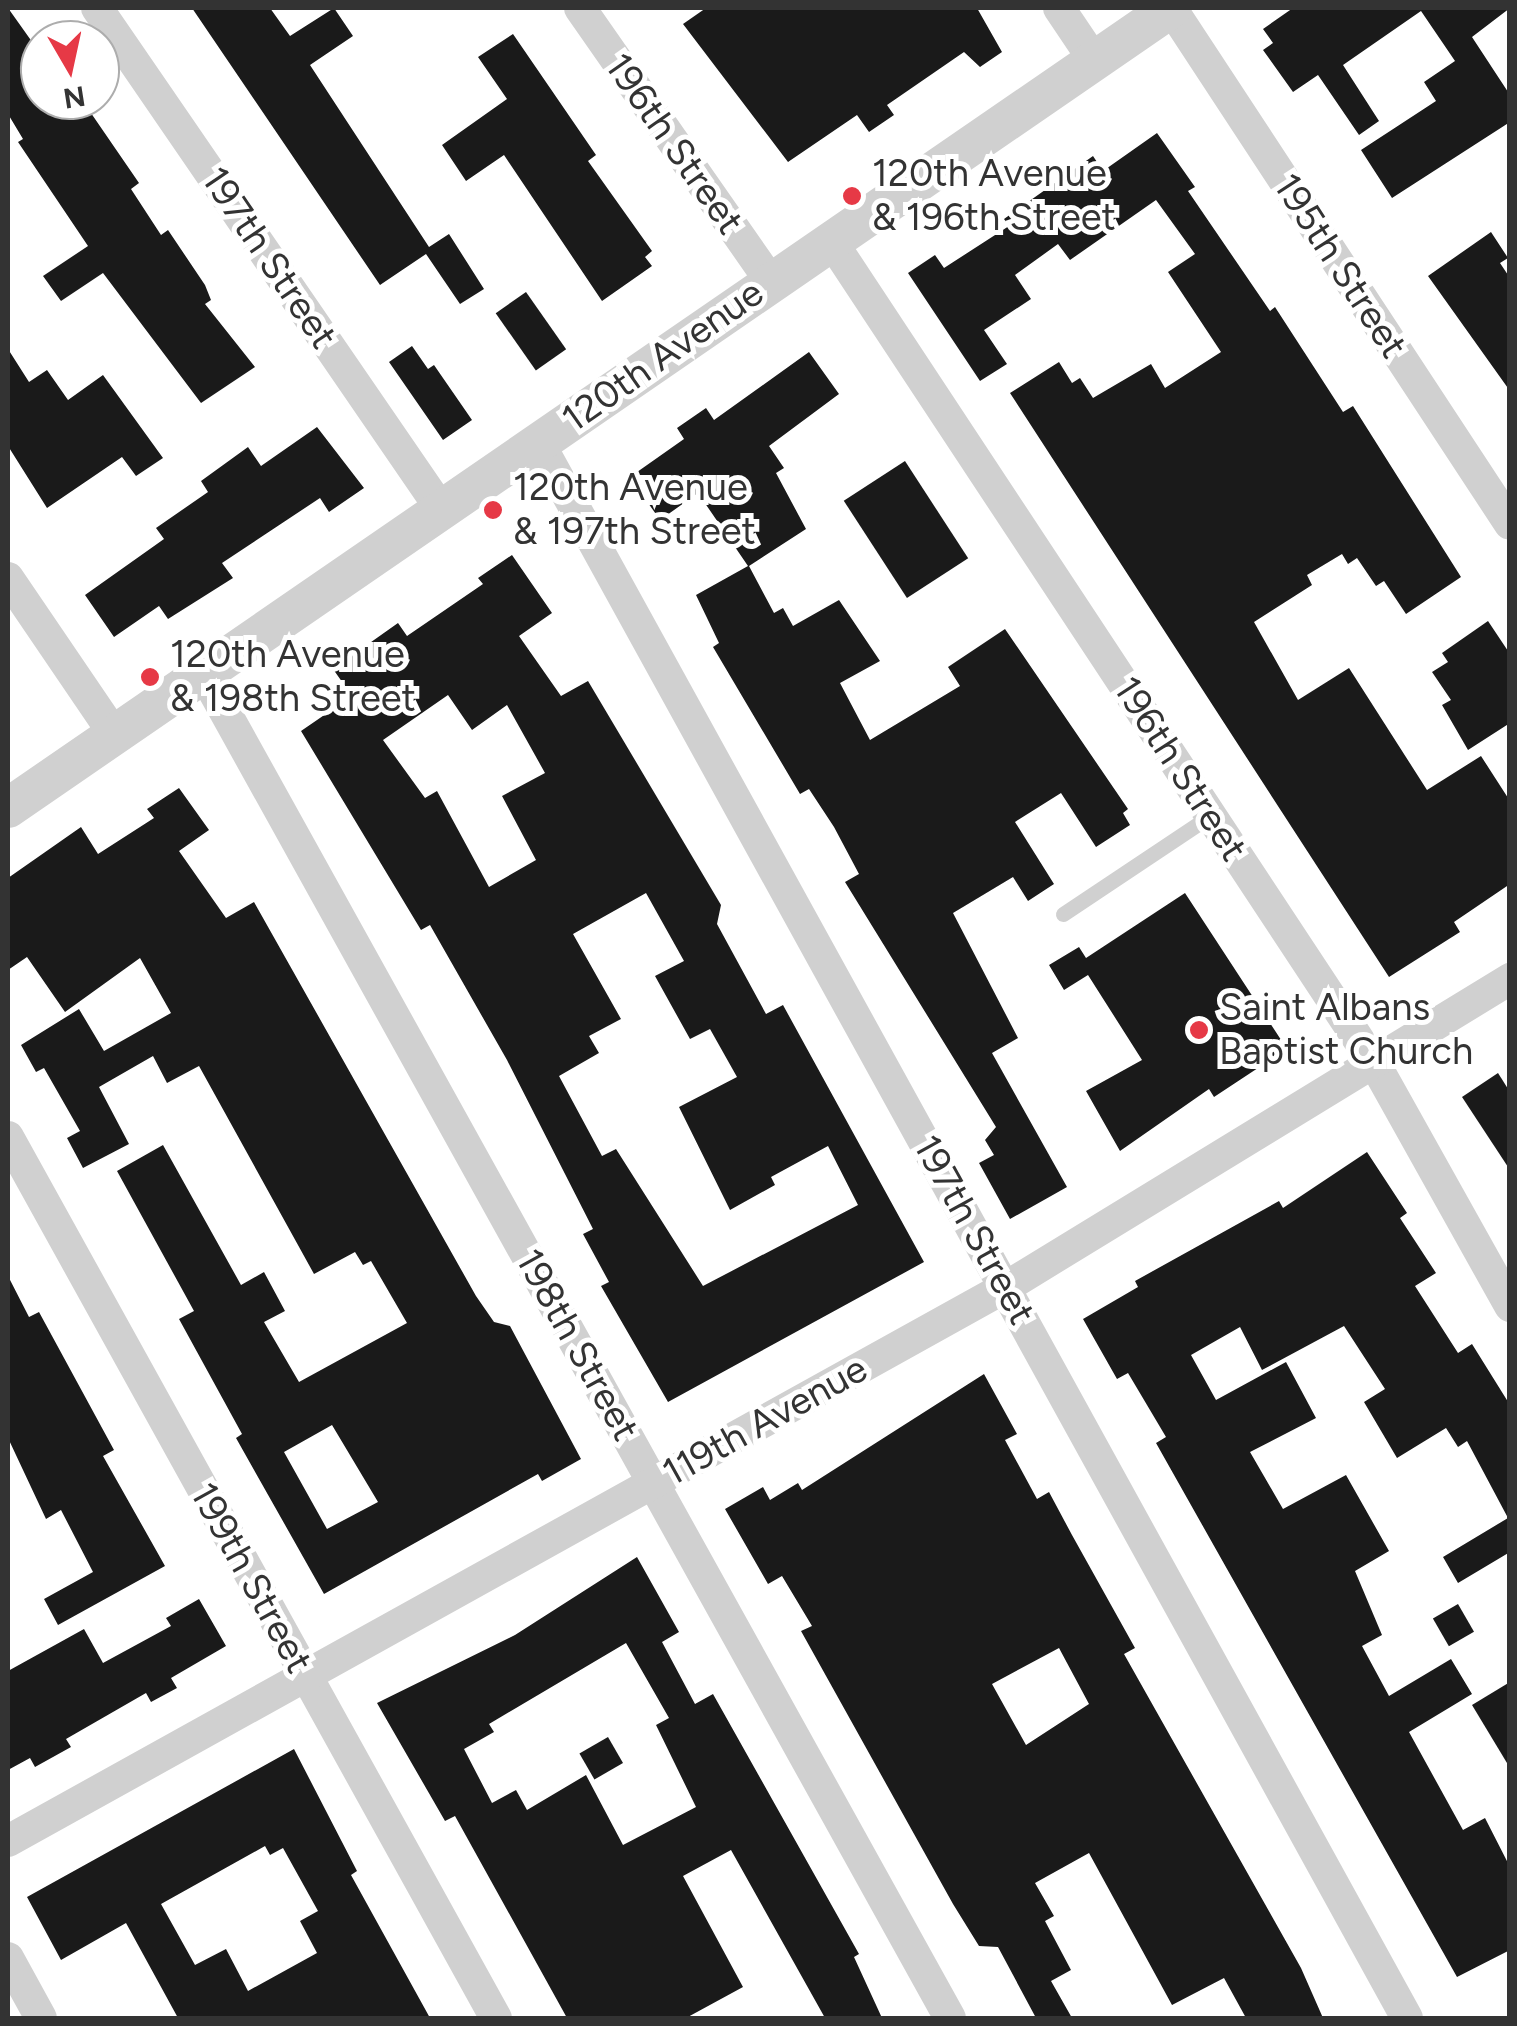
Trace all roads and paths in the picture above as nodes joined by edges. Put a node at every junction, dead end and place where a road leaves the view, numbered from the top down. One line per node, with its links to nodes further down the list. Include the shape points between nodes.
1 (97, 8): 9 (street, 197th Street)
2 (580, 8): 7 (street, 196th Street)
3 (1058, 8): 5 (street)
4 (1171, 8): 5 (street, 120th Avenue); 10 (street, 195th Street)
5 (1094, 60): 6 (street, 120th Avenue)
6 (832, 242): 7 (street, 120th Avenue); 15 (street, 196th Street)
7 (770, 280): 8 (street, 120th Avenue)
8 (538, 442): 9 (street, 120th Avenue); 20 (street, 197th Street)
9 (440, 508): 12 (street, 120th Avenue)
10 (1510, 524)
11 (8, 578): 13 (street)
12 (202, 672): 13 (street, 120th Avenue); 22 (street, 198th Street)
13 (114, 734): 14 (street, 120th Avenue)
14 (8, 808)
15 (1210, 816): 16 (lane); 18 (street, 196th Street)
16 (1063, 914)
17 (1510, 980): 18 (street, 119th Avenue)
18 (1376, 1066): 20 (street, 119th Avenue); 21 (street, 196th Street)
19 (8, 1136): 23 (street, 199th Street)
20 (1006, 1288): 22 (street, 119th Avenue); 29 (street, 197th Street)
21 (1510, 1306)
22 (653, 1483): 23 (street, 119th Avenue); 28 (street, 198th Street)
23 (306, 1675): 24 (street, 119th Avenue); 27 (street, 199th Street)
24 (8, 1841)
25 (8, 1958): 26 (street)
26 (41, 2018)
27 (496, 2018)
28 (950, 2018)
29 (1407, 2018)

